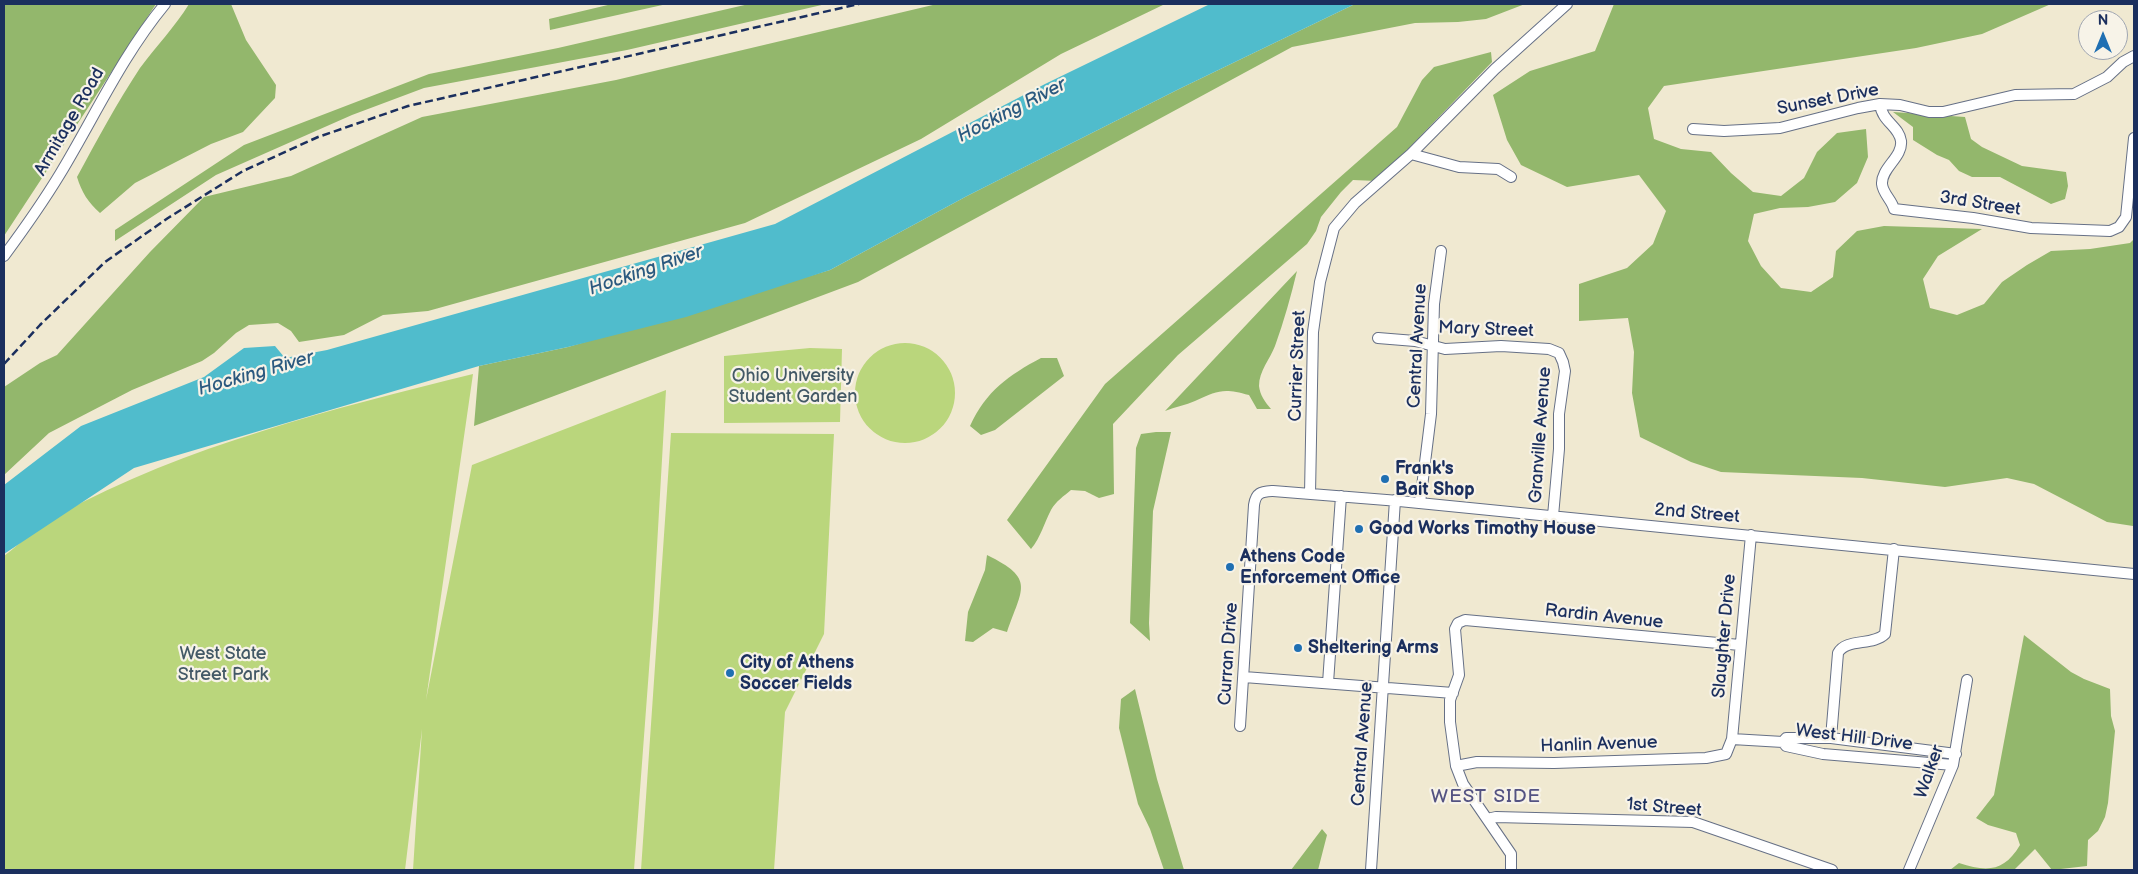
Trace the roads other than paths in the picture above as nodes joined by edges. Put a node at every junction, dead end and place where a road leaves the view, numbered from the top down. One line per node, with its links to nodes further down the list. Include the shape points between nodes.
1 (165, 4): 10 (street, Armitage Road, via 130,50 61,172)
2 (1567, 4): 7 (street, Currier Street, via 1495,69)
3 (2134, 56): 4 (street, Sunset Drive, via 2107,77 2074,94 2015,95 1943,112)
4 (1880, 104): 5 (street, Sunset Drive, via 1780,128); 6 (street, 3rd Street, via 1882,115 1901,141 1882,180 1882,187 1894,209 2031,228 2110,231 2119,227 2126,217)
5 (1692, 129)
6 (2134, 138)
7 (1411, 154): 8 (street, via 1459,167 1498,169); 15 (street, Currier Street, via 1355,203 1338,221 1332,233 1320,282 1313,332)
8 (1512, 177)
9 (1441, 251): 12 (street, Central Avenue)
10 (4, 256)
11 (1378, 338): 12 (street, Mary Street)
12 (1433, 346): 13 (street, Mary Street, via 1549,349); 18 (street, Central Avenue, via 1431,414)
13 (1561, 357): 19 (street, Granville Avenue, via 1564,370)
14 (1257, 494): 15 (street, 2nd Street); 24 (street, Curran Drive)
15 (1310, 494): 16 (street, 2nd Street)
16 (1341, 496): 17 (street, 2nd Street); 26 (street)
17 (1396, 500): 18 (street, 2nd Street); 27 (street, Central Avenue)
18 (1420, 503): 19 (street, 2nd Street)
19 (1553, 516): 20 (street, 2nd Street)
20 (1751, 536): 21 (street, 2nd Street); 23 (street, Slaughter Drive)
21 (1894, 549): 22 (street, 2nd Street); 30 (street, via 1885,634 1876,641 1845,646 1838,653)
22 (2134, 574)
23 (1740, 645): 28 (street, Rardin Avenue, via 1465,620 1455,627 1459,675); 31 (street, Slaughter Drive)
24 (1244, 678): 26 (street); 29 (street, Curran Drive)
25 (1967, 680): 33 (street, Walker)
26 (1328, 683): 27 (street)
27 (1382, 688): 28 (street); 37 (street, Central Avenue)
28 (1453, 693): 35 (street, via 1450,700 1450,736)
29 (1240, 726)
30 (1831, 738): 32 (street, West Hill Drive, via 1786,738); 33 (street, West Hill Drive)
31 (1732, 739): 32 (street, West Hill Drive); 35 (street, Hanlin Avenue, via 1726,754 1717,757 1612,762 1477,762)
32 (1783, 742): 34 (street, West Hill Drive, via 1806,752)
33 (1956, 754): 34 (street, Walker)
34 (1953, 765): 40 (street, Walker)
35 (1456, 766): 36 (street, via 1463,784)
36 (1487, 819): 38 (street, via 1511,854); 39 (street, 1st Street, via 1496,816 1692,822)
37 (1370, 870)
38 (1511, 870)
39 (1832, 870)
40 (1909, 870)

